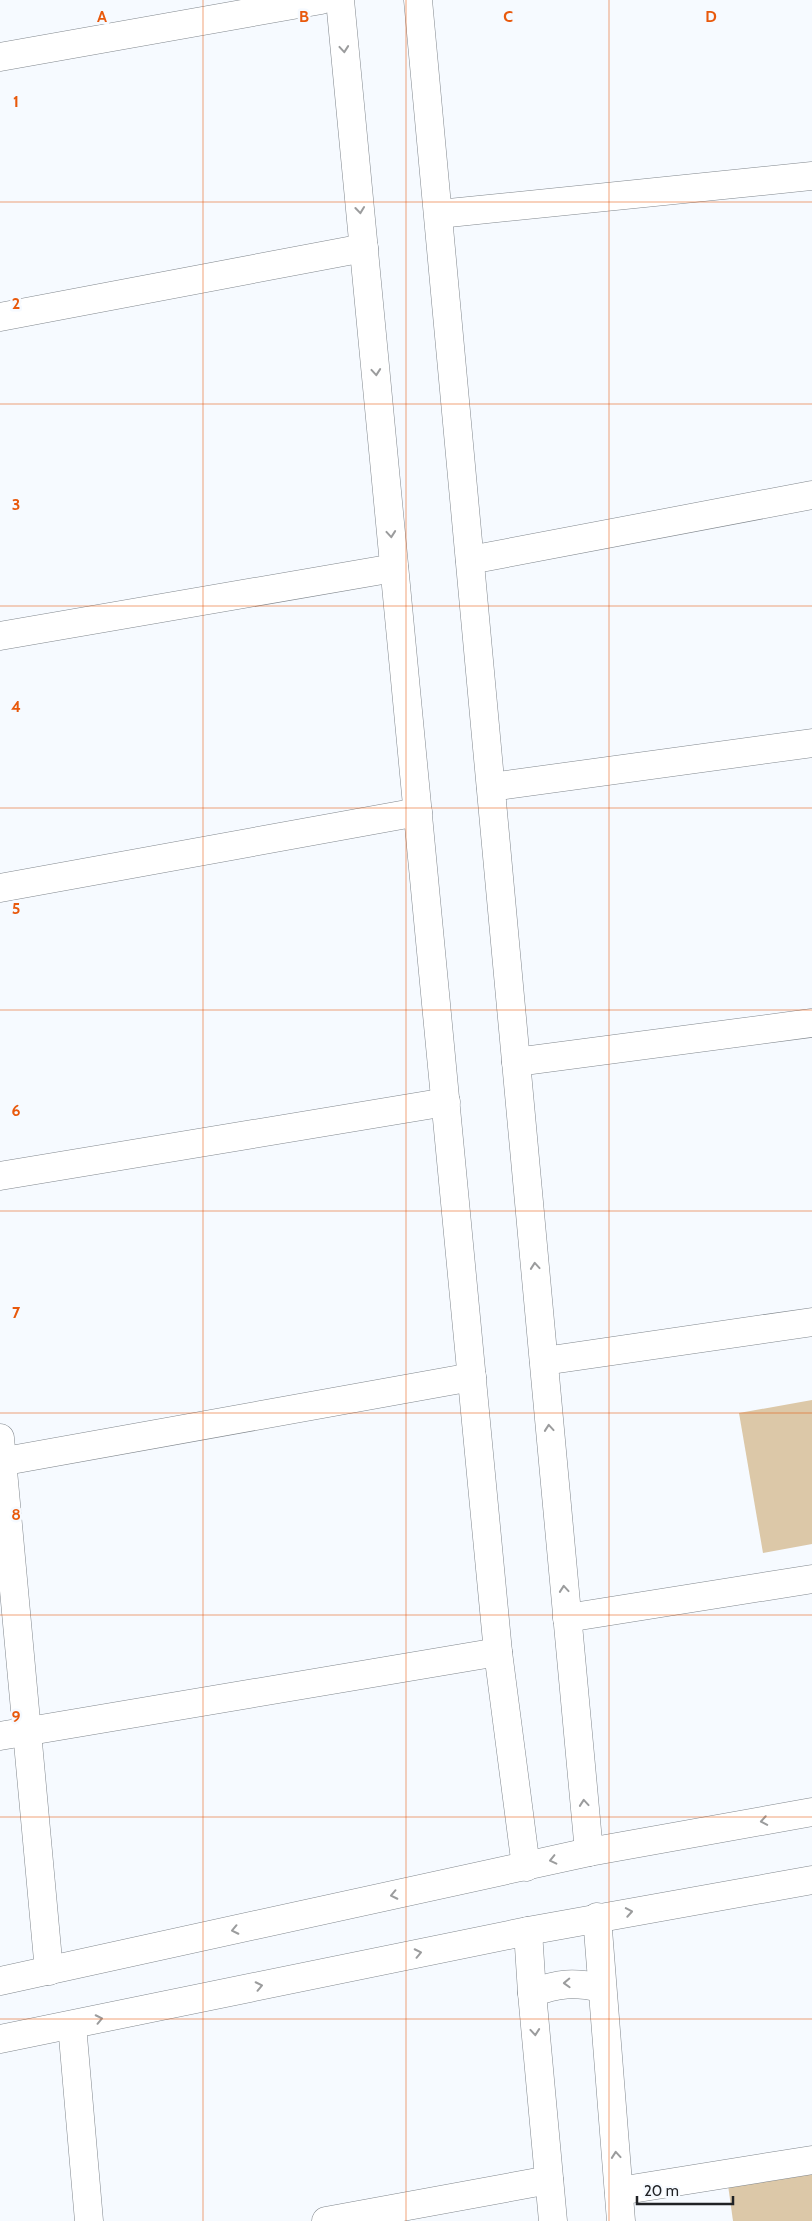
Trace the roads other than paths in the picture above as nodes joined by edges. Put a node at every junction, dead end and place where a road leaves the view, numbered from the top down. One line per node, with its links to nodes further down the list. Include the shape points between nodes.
1 (321, 0): 4 (street)
2 (340, 0): 7 (street, one-way to 7)
3 (418, 0): 6 (street)
4 (0, 57)
5 (812, 176): 6 (street)
6 (439, 214): 10 (street)
7 (364, 248): 8 (street); 11 (street, one-way to 11)
8 (0, 317)
9 (812, 495): 10 (street)
10 (470, 560): 14 (street)
11 (394, 568): 12 (street); 15 (street)
12 (0, 636)
13 (812, 743): 14 (street)
14 (491, 787): 18 (street)
15 (418, 812): 16 (street); 19 (street)
16 (0, 888)
17 (812, 1023): 18 (street)
18 (516, 1062): 22 (street, one-way to 18)
19 (446, 1102): 20 (street); 23 (street)
20 (0, 1176)
21 (812, 1322): 22 (street)
22 (544, 1361): 26 (street, one-way to 22)
23 (472, 1377): 24 (street); 27 (street)
24 (1, 1454): 28 (street)
25 (812, 1579): 26 (street)
26 (566, 1618): 31 (street, one-way to 26)
27 (498, 1652): 28 (street); 32 (street)
28 (27, 1731): 29 (street); 36 (street)
29 (0, 1736)
30 (812, 1812): 31 (street, one-way to 31)
31 (589, 1852): 32 (street, one-way to 32)
32 (526, 1867): 36 (street, one-way to 36)
33 (812, 1880): 34 (street, one-way to 33)
34 (597, 1917): 35 (street); 38 (street)
35 (528, 1931): 39 (street); 40 (street, one-way to 35)
36 (49, 1971): 37 (street)
37 (0, 1981)
38 (602, 1988): 39 (street, one-way to 39, via 580,1983 557,1984); 44 (street, one-way to 38)
39 (532, 1993): 43 (street, one-way to 43)
40 (72, 2025): 41 (street); 45 (street)
41 (0, 2039)
42 (812, 2160): 44 (street)
43 (549, 2180): 46 (street); 47 (street)
44 (619, 2191): 48 (street)
45 (89, 2221)
46 (326, 2221)
47 (553, 2221)
48 (622, 2221)

